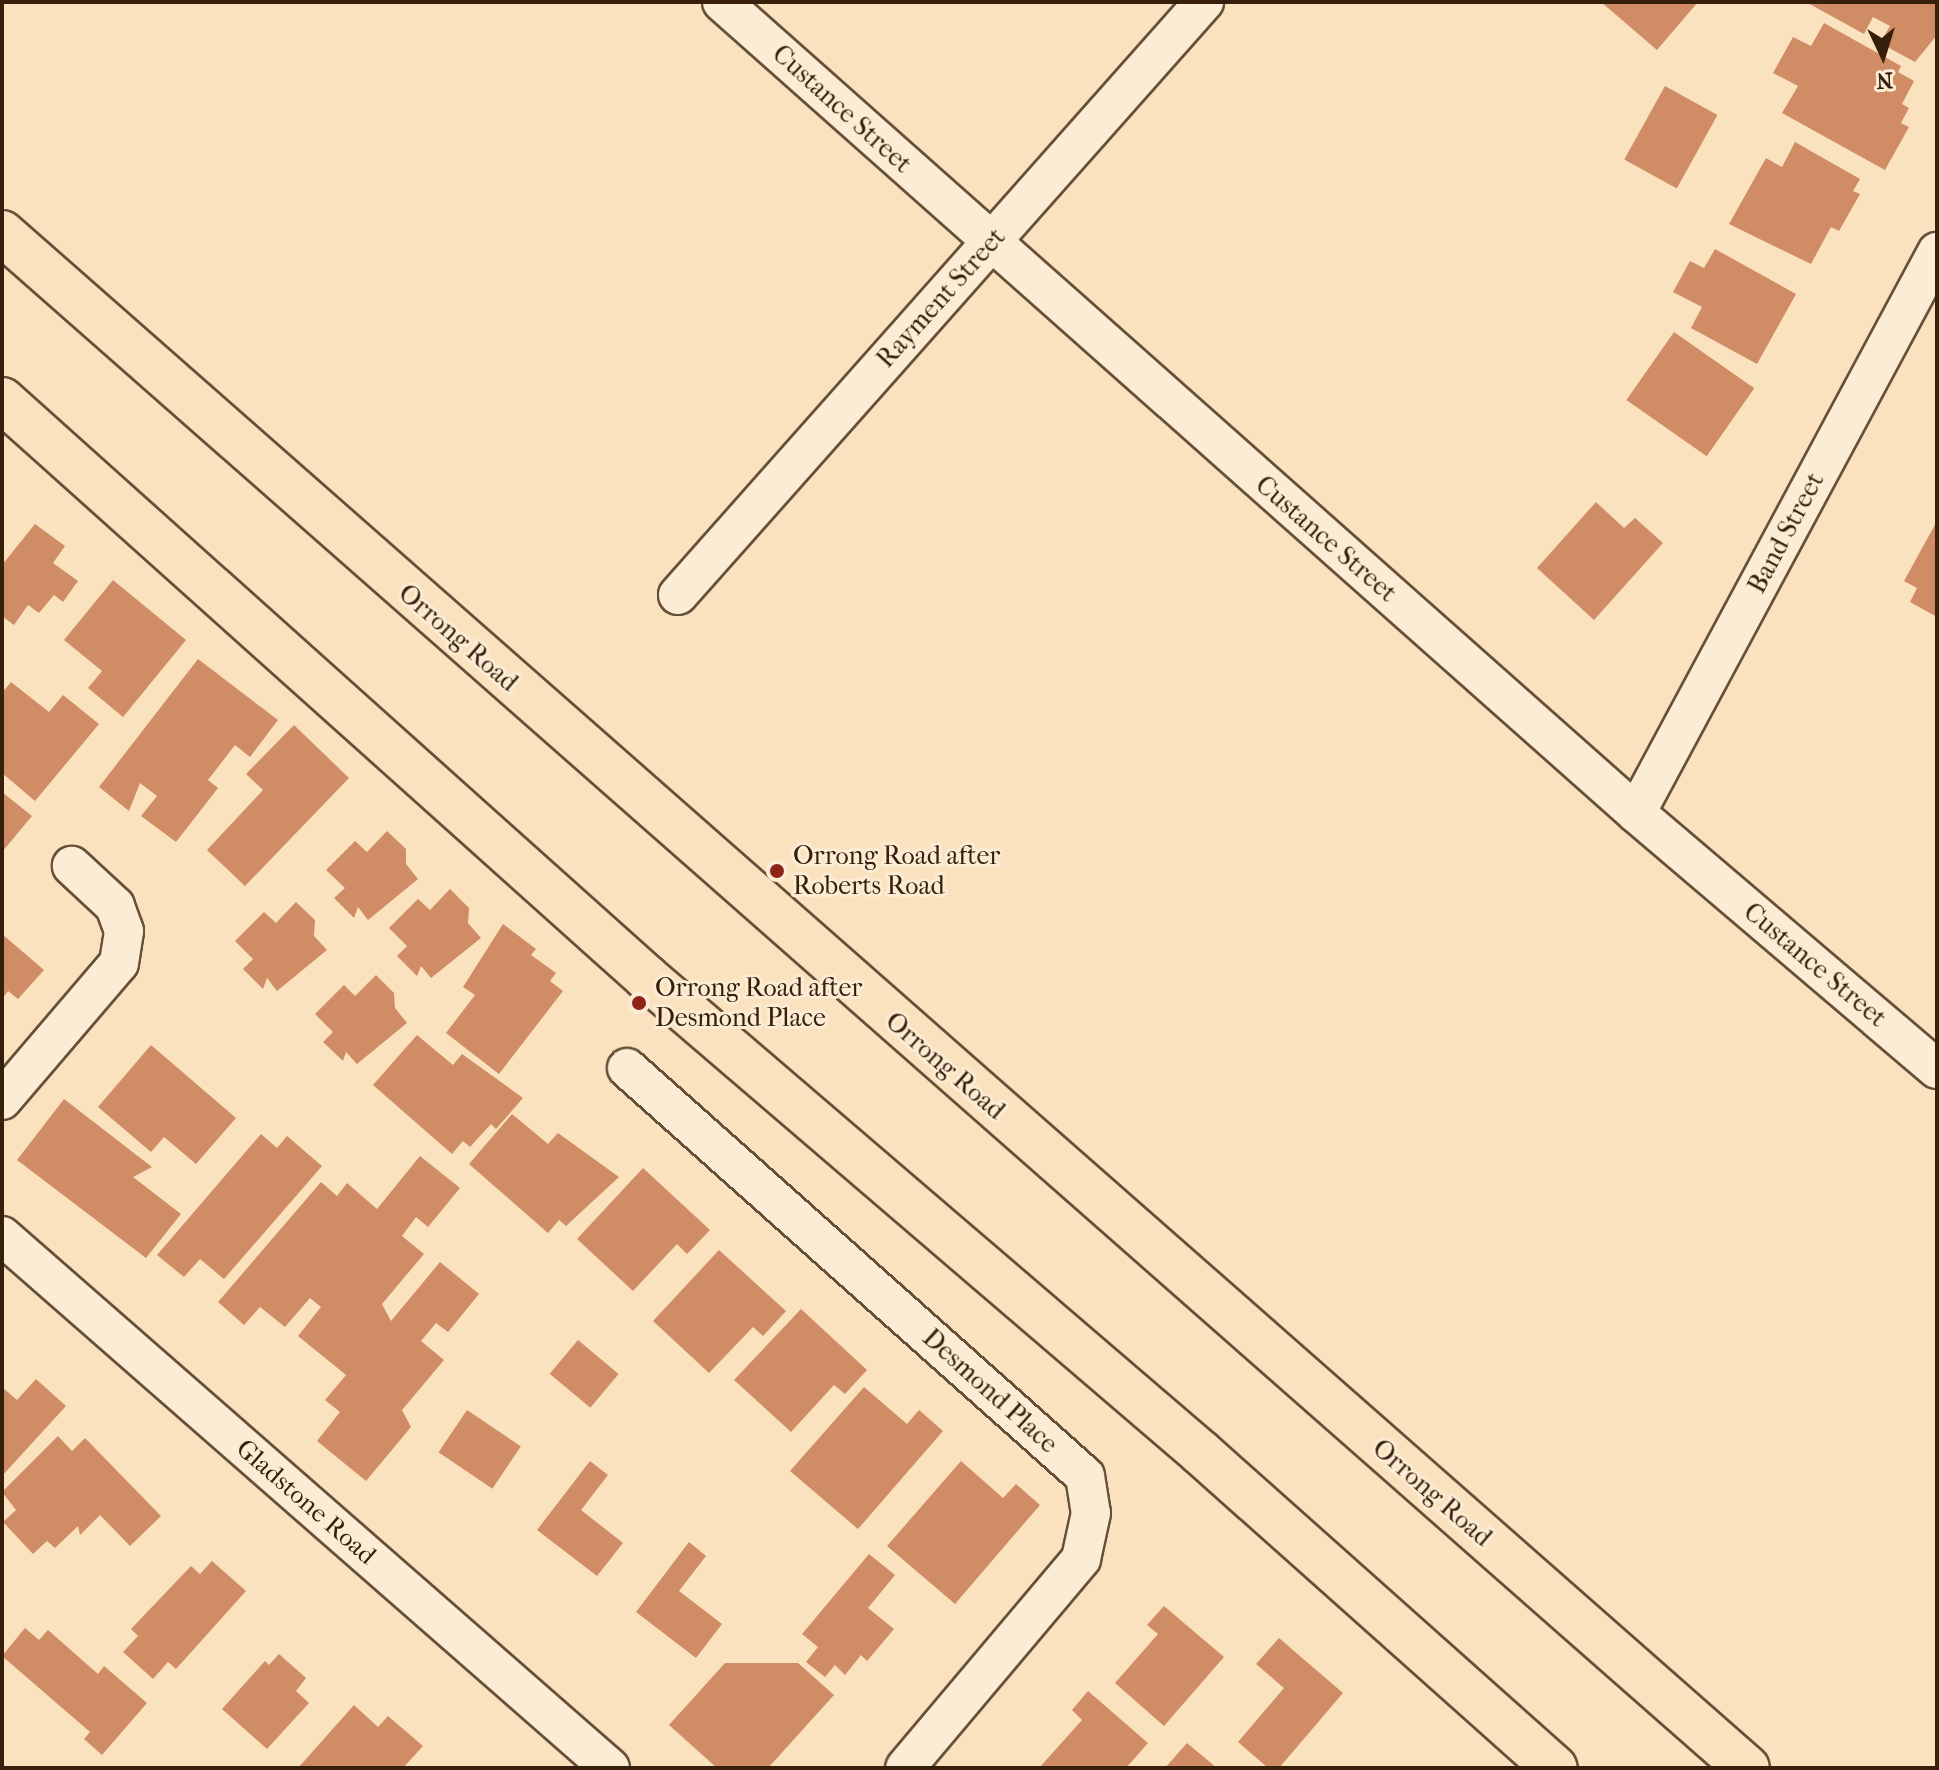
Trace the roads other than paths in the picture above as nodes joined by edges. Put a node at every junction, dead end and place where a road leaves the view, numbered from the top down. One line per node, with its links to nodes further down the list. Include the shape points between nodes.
1 (722, 2): 4 (street, Custance Street)
2 (1204, 2): 4 (street, Rayment Street)
3 (2, 233): 17 (highway, Orrong Road)
4 (990, 242): 7 (street, Rayment Street); 8 (street, Custance Street)
5 (1937, 252): 8 (street, Band Street)
6 (2, 400): 16 (highway, via 646,977 1200,1452)
7 (678, 595)
8 (1636, 813): 11 (street, Custance Street)
9 (72, 866): 12 (street, via 115,906 124,931 119,963)
10 (627, 1068): 15 (street, Desmond Place, via 1085,1476 1091,1513 1081,1559)
11 (1937, 1069)
12 (2, 1100)
13 (2, 1236): 14 (street, Gladstone Road)
14 (610, 1768)
15 (905, 1768)
16 (1555, 1768)
17 (1747, 1768)

